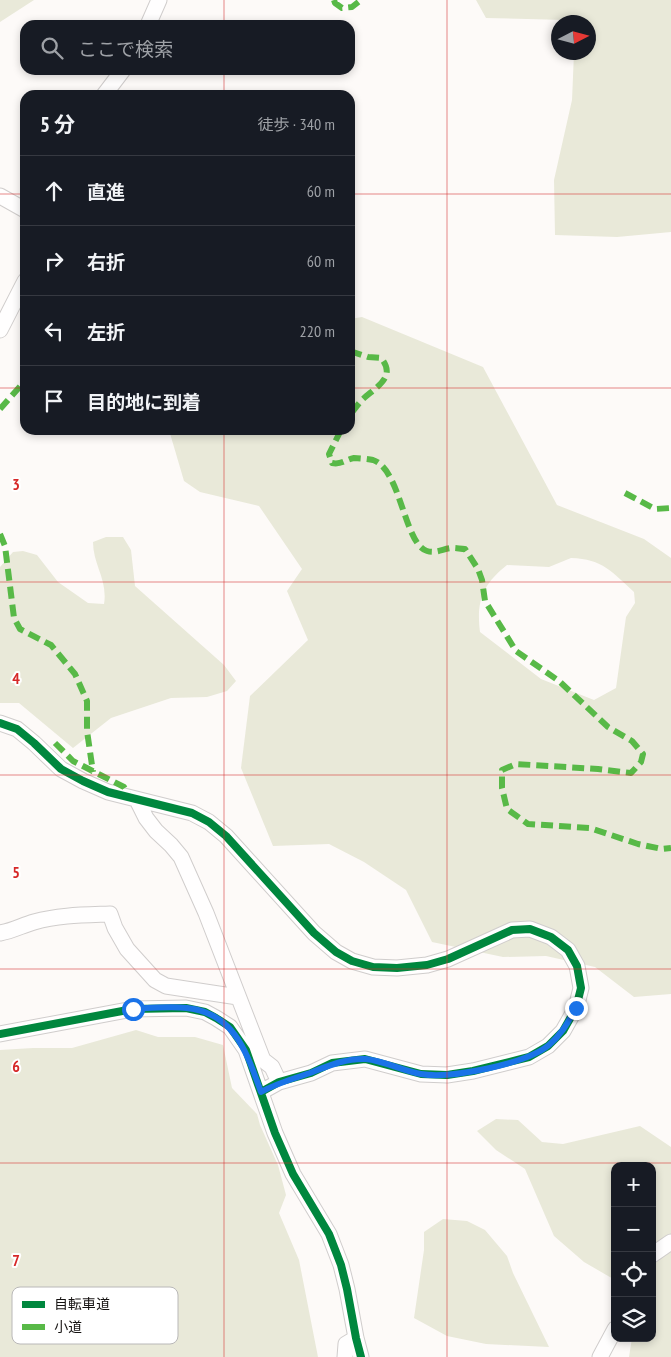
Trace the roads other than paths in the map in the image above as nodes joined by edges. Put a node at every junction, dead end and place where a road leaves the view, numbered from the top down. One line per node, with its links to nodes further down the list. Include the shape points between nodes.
1 (159, 0): 2 (street)
2 (150, 20)
3 (119, 75): 4 (street)
4 (108, 90)
5 (0, 196): 6 (street)
6 (20, 207)
7 (20, 290): 8 (street)
8 (0, 330)
9 (0, 723): 10 (street, via 17,729 61,769 108,792)
10 (137, 800): 12 (street, via 156,831 181,857); 14 (street, via 192,813 209,822 226,836 314,933 352,961 397,968 427,965 512,930 530,930 551,938 568,950 576,966 581,988 576,1008 563,1031 548,1046 529,1057 447,1075 421,1074 365,1059 332,1063)
11 (0, 934): 12 (street, via 33,922 65,916 110,914 127,949 155,980 166,986)
12 (238, 997): 14 (street, via 263,1060 272,1066)
13 (0, 1034): 15 (street, via 133,1009 194,1009 230,1027 246,1050)
14 (279, 1082): 15 (street)
15 (261, 1092): 19 (street, via 293,1174 329,1234 341,1265)
16 (671, 1242): 17 (street)
17 (655, 1252)
18 (611, 1336): 22 (street)
19 (356, 1338): 20 (street, via 346,1344); 21 (street)
20 (345, 1357)
21 (361, 1357)
22 (600, 1357)

